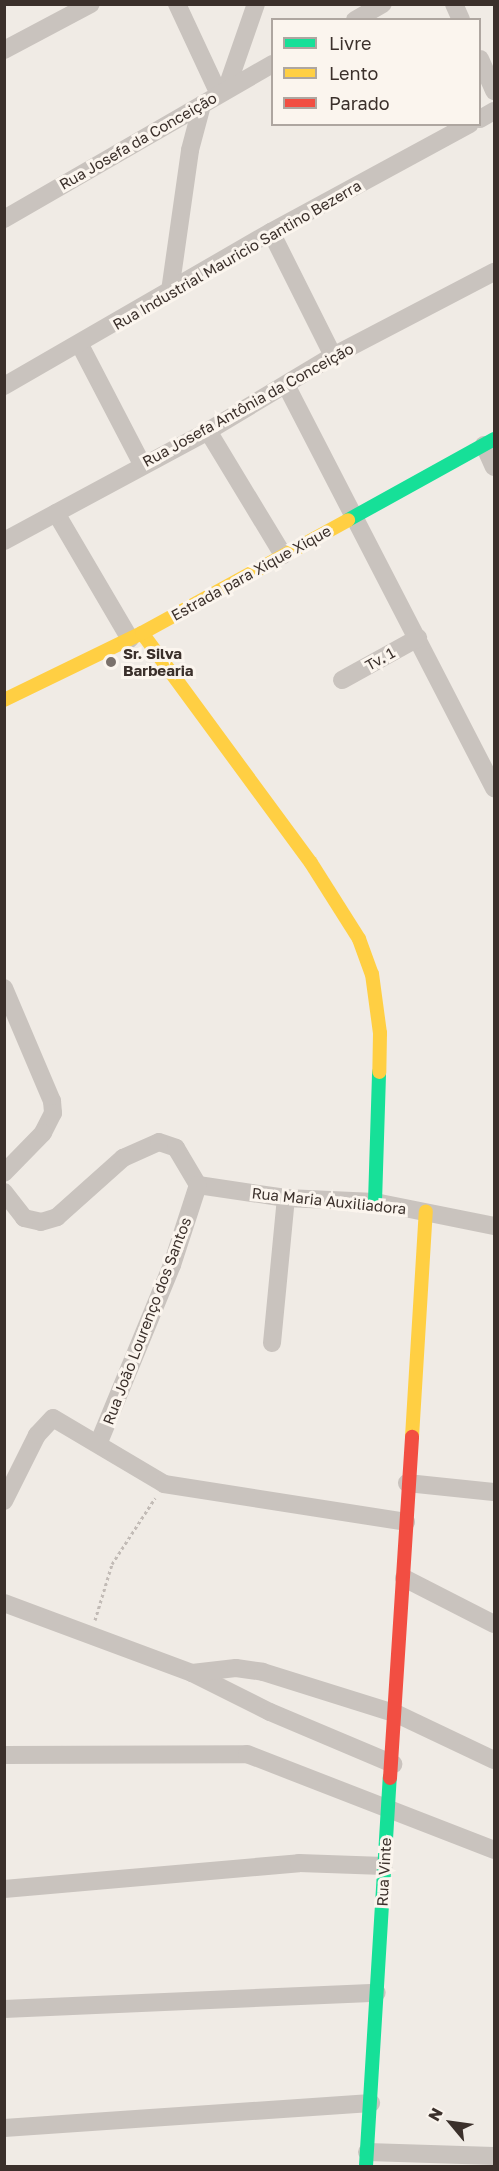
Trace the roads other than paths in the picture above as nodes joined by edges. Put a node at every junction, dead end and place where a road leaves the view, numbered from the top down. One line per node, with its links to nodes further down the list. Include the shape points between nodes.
1 (91, 4): 8 (street)
2 (177, 4): 12 (street)
3 (256, 4): 12 (street)
4 (454, 4): 7 (street)
5 (376, 6): 6 (street)
6 (358, 18)
7 (460, 18)
8 (4, 50)
9 (481, 61): 11 (street)
10 (271, 65): 12 (street, Rua Josefa da Conceição)
11 (495, 91)
12 (222, 92): 13 (street, Rua Josefa da Conceição)
13 (202, 105): 17 (street, Rua Josefa da Conceição); 20 (street, via 190,150)
14 (495, 111): 15 (street)
15 (481, 118)
16 (466, 126): 18 (street, Rua Industrial Mauricio Santino Bezerra)
17 (4, 219)
18 (271, 232): 20 (street, Rua Industrial Mauricio Santino Bezerra); 22 (street)
19 (495, 272): 22 (street, Rua Josefa Antônia da Conceição)
20 (170, 291): 21 (street, Rua Industrial Mauricio Santino Bezerra)
21 (80, 345): 23 (street, Rua Industrial Mauricio Santino Bezerra); 28 (street)
22 (333, 356): 24 (street, Rua Josefa Antônia da Conceição)
23 (13, 374): 25 (street, Rua Industrial Mauricio Santino Bezerra)
24 (286, 385): 26 (street, Rua Josefa Antônia da Conceição); 31 (street)
25 (4, 386)
26 (208, 431): 28 (street, Rua Josefa Antônia da Conceição); 33 (street)
27 (489, 442): 29 (street); 31 (street, Estrada para Xique Xique)
28 (142, 464): 30 (street, Rua Josefa Antônia da Conceição)
29 (495, 467)
30 (56, 513): 32 (street, Rua Josefa Antônia da Conceição); 34 (street)
31 (356, 517): 33 (street, Estrada para Xique Xique); 35 (street)
32 (4, 542)
33 (283, 555): 34 (street, Estrada para Xique Xique)
34 (136, 636): 37 (street, Estrada para Xique Xique); 44 (street, via 311,863 359,939 372,974 381,1033)
35 (418, 638): 36 (street, Tv. 1); 38 (street)
36 (342, 680)
37 (4, 700)
38 (495, 788)
39 (4, 988): 40 (street, via 52,1101 53,1113 43,1133)
40 (4, 1173)
41 (198, 1185): 42 (street, via 176,1148 159,1142 113,1165 57,1216 41,1222 24,1218); 43 (street, Rua Maria Auxiliadora); 48 (street, Rua João Lourenço dos Santos, via 172,1265)
42 (4, 1192)
43 (286, 1198): 44 (street, Rua Maria Auxiliadora); 47 (street)
44 (375, 1202): 45 (street, Rua Maria Auxiliadora)
45 (426, 1211): 46 (street, Rua Maria Auxiliadora); 49 (street, Rua Vinte)
46 (495, 1226)
47 (272, 1343)
48 (99, 1442): 51 (street, Rua João Lourenço dos Santos, via 53,1418 37,1435); 52 (street, via 164,1484)
49 (407, 1483): 50 (street); 52 (street, Rua Vinte)
50 (495, 1492)
51 (4, 1501)
52 (406, 1522): 53 (street, Rua Vinte)
53 (404, 1578): 55 (street); 57 (street, Rua Vinte)
54 (4, 1603): 56 (street)
55 (495, 1624)
56 (192, 1673): 57 (street, via 226,1668 263,1672); 60 (street, via 270,1712)
57 (396, 1714): 59 (street); 60 (street, Rua Vinte)
58 (4, 1755): 61 (street, via 246,1754)
59 (495, 1760)
60 (393, 1764): 61 (street, Rua Vinte)
61 (387, 1807): 62 (street); 63 (street, Rua Vinte)
62 (495, 1850)
63 (384, 1866): 64 (street, via 299,1863); 65 (street, Rua Vinte)
64 (4, 1889)
65 (377, 1993): 66 (street); 67 (street, Rua Vinte)
66 (4, 2009)
67 (371, 2103): 68 (street); 70 (street, Rua Vinte)
68 (4, 2128)
69 (494, 2155): 70 (street); 71 (street)
70 (367, 2159)
71 (494, 2166)

